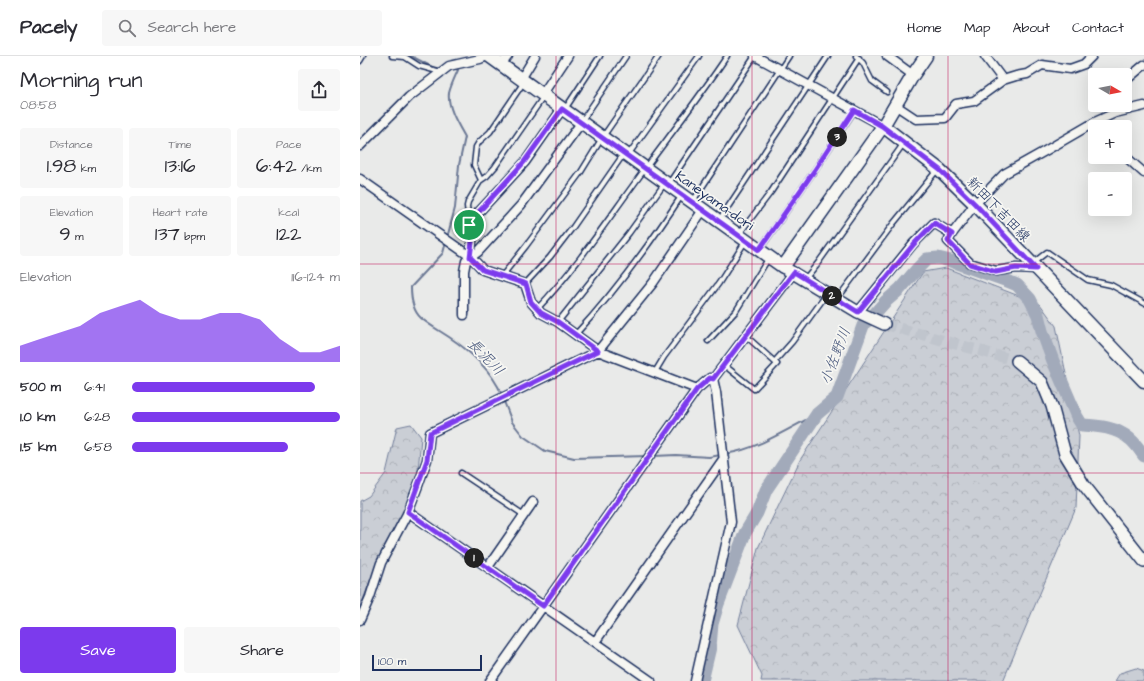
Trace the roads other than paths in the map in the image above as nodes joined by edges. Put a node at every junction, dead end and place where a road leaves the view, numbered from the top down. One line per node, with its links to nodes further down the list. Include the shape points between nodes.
1 (363, 56): 20 (lane)
2 (392, 56): 23 (lane, via 405,58 419,66)
3 (488, 56): 19 (main road, Kaneyama-dori); 23 (street, via 449,66)
4 (535, 56): 26 (street)
5 (568, 56): 30 (street)
6 (600, 56): 34 (lane)
7 (626, 56): 37 (lane)
8 (659, 56): 40 (lane)
9 (699, 56): 43 (lane)
10 (727, 56): 45 (lane, via 703,93)
11 (757, 56): 22 (street); 50 (lane)
12 (789, 56): 22 (lane)
13 (828, 56): 28 (lane)
14 (887, 56): 24 (street)
15 (926, 56): 24 (main road)
16 (985, 56): 27 (street)
17 (1092, 56): 27 (street, via 1084,64 1070,69 1042,65 1027,74)
18 (857, 57): 29 (lane, via 872,81); 31 (lane)
19 (504, 60): 26 (main road, Kaneyama-dori)
20 (360, 61)
21 (1144, 65): 25 (street)
22 (780, 70): 28 (street); 52 (lane)
23 (442, 72): 42 (street, via 409,97)
24 (913, 75): 32 (main road)
25 (1132, 75)
26 (522, 80): 30 (main road, Kaneyama-dori); 49 (lane, via 490,132 476,147 474,165)
27 (1003, 80): 32 (street, via 974,101 956,104 945,118 916,119)
28 (809, 85): 31 (street); 55 (lane)
29 (887, 92)
30 (543, 96): 34 (main road, Kaneyama-dori); 49 (lane, via 495,167)
31 (832, 98): 35 (street); 58 (lane)
32 (895, 105): 38 (main road)
33 (1144, 106): 36 (street, via 1115,112)
34 (563, 110): 37 (main road, Kaneyama-dori); 56 (street, via 524,162)
35 (854, 110): 38 (street); 59 (lane)
36 (1103, 120)
37 (581, 123): 40 (main road, Kaneyama-dori); 60 (street, via 521,204 478,252)
38 (882, 126): 41 (main road, 新田下吉田線); 62 (main road)
39 (1088, 129): 53 (street, via 1004,174)
40 (602, 138): 43 (main road, Kaneyama-dori); 63 (lane, via 581,172)
41 (904, 142): 46 (main road, 新田下吉田線); 64 (lane)
42 (360, 146)
43 (626, 155): 45 (main road, Kaneyama-dori); 65 (lane, via 550,257)
44 (1132, 162): 47 (street)
45 (645, 169): 50 (main road, Kaneyama-dori); 69 (lane, via 566,277)
46 (938, 169): 53 (main road, 新田下吉田線); 67 (lane)
47 (1144, 173)
48 (360, 179): 60 (street)
49 (481, 180): 56 (lane, via 468,202)
50 (666, 184): 51 (main road, Kaneyama-dori); 72 (lane)
51 (682, 195): 52 (main road, Kaneyama-dori); 74 (lane, via 648,245)
52 (693, 201): 54 (main road, Kaneyama-dori)
53 (975, 204): 57 (street); 61 (main road, 新田下吉田線)
54 (703, 210): 55 (main road, Kaneyama-dori); 77 (street, via 653,283)
55 (718, 221): 58 (main road, Kaneyama-dori)
56 (469, 225): 60 (street, via 472,242)
57 (952, 234): 61 (street, via 948,241 970,264 996,272); 70 (street, via 934,223)
58 (742, 238): 59 (main road, Kaneyama-dori); 81 (lane, via 723,277)
59 (764, 253): 62 (main road, Kaneyama-dori); 76 (lane, via 736,311)
60 (470, 257): 63 (street, via 483,270); 71 (street, via 466,261 464,271)
61 (1034, 267): 68 (lane, via 1046,252 1088,280 1111,285); 83 (main road, 新田下吉田線)
62 (788, 269): 64 (street); 75 (street)
63 (502, 276): 65 (street)
64 (805, 279): 66 (street)
65 (526, 284): 69 (street, via 531,302)
66 (828, 293): 67 (street); 78 (lane)
67 (837, 299): 70 (street)
68 (1144, 303)
69 (537, 309): 72 (street)
70 (858, 312): 73 (street)
71 (464, 315)
72 (558, 322): 74 (street)
73 (880, 322)
74 (575, 335): 77 (street)
75 (746, 335): 78 (lane); 80 (street)
76 (708, 341)
77 (598, 351): 81 (street); 88 (street, via 430,433 427,460)
78 (775, 361): 80 (lane, via 777,364 754,389)
79 (1017, 361): 90 (street, via 1042,382 1052,406 1065,454 1084,485)
80 (723, 365): 82 (street)
81 (655, 372): 84 (street)
82 (713, 379): 84 (street, via 710,378); 85 (street)
83 (1144, 381)
84 (697, 389): 92 (street)
85 (724, 458): 94 (street); 97 (street, via 731,522)
86 (461, 473): 89 (lane)
87 (533, 502): 89 (street)
88 (408, 512): 91 (street); 93 (street, via 381,563)
89 (524, 515): 91 (street)
90 (1144, 561)
91 (488, 567): 92 (street)
92 (543, 606): 94 (street); 95 (street)
93 (360, 620)
94 (595, 642): 96 (street)
95 (490, 681)
96 (651, 681)
97 (695, 681)

